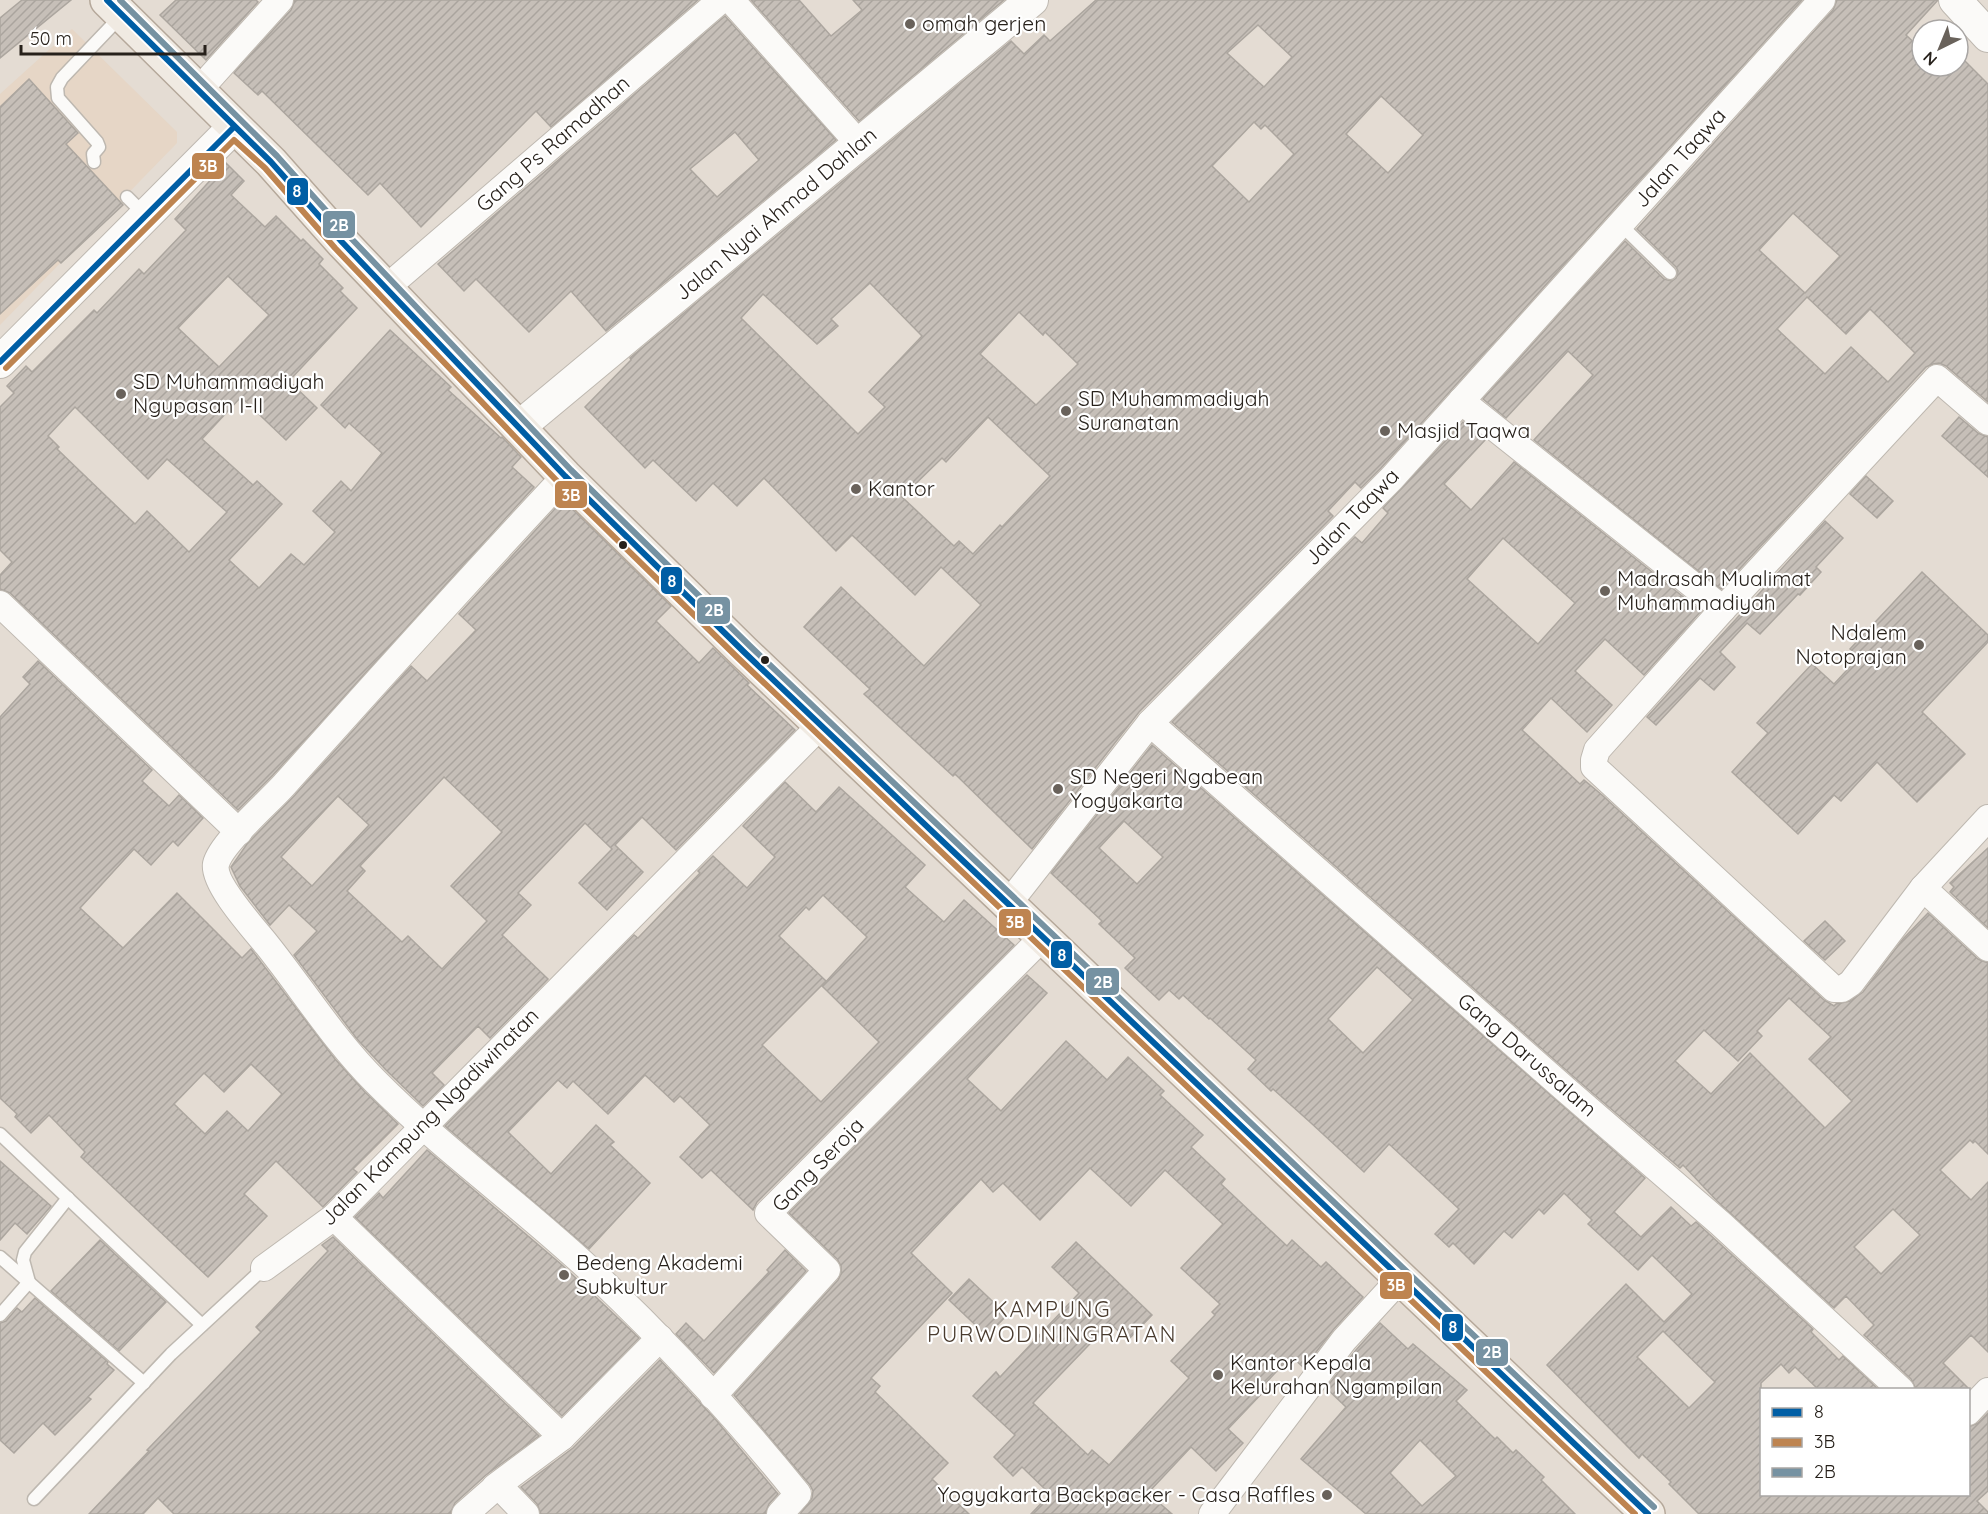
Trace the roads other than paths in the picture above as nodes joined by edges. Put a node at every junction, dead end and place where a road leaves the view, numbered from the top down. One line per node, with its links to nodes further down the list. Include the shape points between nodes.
1 (280, 0): 9 (street)
2 (721, 0): 15 (street, Gang Ps Ramadhan)
3 (731, 0): 11 (street)
4 (1032, 0): 11 (street, Jalan Nyai Ahmad Dahlan)
5 (1822, 0): 13 (street, Jalan Taqwa)
6 (1955, 0): 8 (street)
7 (114, 8): 9 (main road); 12 (lane, via 57,87 58,98 98,142)
8 (1988, 36)
9 (198, 91): 10 (main road)
10 (234, 128): 15 (main road, via 271,162); 16 (street, via 136,206)
11 (860, 145): 19 (street, Jalan Nyai Ahmad Dahlan)
12 (94, 162)
13 (1620, 224): 14 (lane); 17 (street, Jalan Taqwa)
14 (1670, 273)
15 (386, 288): 19 (main road)
16 (0, 362)
17 (1461, 400): 22 (street); 23 (street, Jalan Taqwa, via 1392,477)
18 (1988, 422): 22 (street, via 1937,378)
19 (519, 427): 20 (main road)
20 (565, 476): 24 (main road); 26 (street)
21 (0, 604): 26 (street)
22 (1723, 609): 27 (street, via 1597,750 1594,766 1834,989 1851,983)
23 (1150, 723): 28 (street, Jalan Taqwa); 43 (street, Gang Darussalam, via 1721,1224)
24 (820, 726): 28 (main road); 31 (street, Jalan Kampung Ngadiwinatan)
25 (1988, 818): 27 (street)
26 (239, 832): 31 (street, via 216,865 225,889 349,1053)
27 (1923, 888): 30 (street)
28 (1008, 904): 29 (main road)
29 (1042, 938): 37 (main road); 45 (street, Gang Seroja, via 768,1213 827,1270)
30 (1988, 948)
31 (423, 1127): 34 (street, Jalan Kampung Ngadiwinatan); 41 (street, via 581,1261)
32 (0, 1134): 33 (lane)
33 (68, 1198): 38 (lane, via 25,1252 23,1260); 40 (lane)
34 (334, 1217): 36 (street, Jalan Kampung Ngadiwinatan); 47 (street)
35 (0, 1257): 38 (lane)
36 (264, 1268): 40 (lane, Jalan Kampung Ngadiwinatan)
37 (1400, 1279): 53 (street, via 1344,1340); 54 (main road)
38 (29, 1282): 39 (lane); 42 (lane)
39 (0, 1316)
40 (202, 1325): 42 (lane, Jalan Kampung Ngadiwinatan)
41 (660, 1338): 45 (street); 47 (street)
42 (144, 1383): 49 (lane, Jalan Kampung Ngadiwinatan)
43 (1900, 1388)
44 (1988, 1391): 46 (street)
45 (713, 1396): 52 (street, via 798,1494)
46 (1970, 1410)
47 (562, 1437): 48 (street)
48 (495, 1487): 50 (street); 51 (street, via 500,1487)
49 (34, 1499)
50 (465, 1514)
51 (526, 1514)
52 (780, 1514)
53 (1212, 1514)
54 (1648, 1514)

